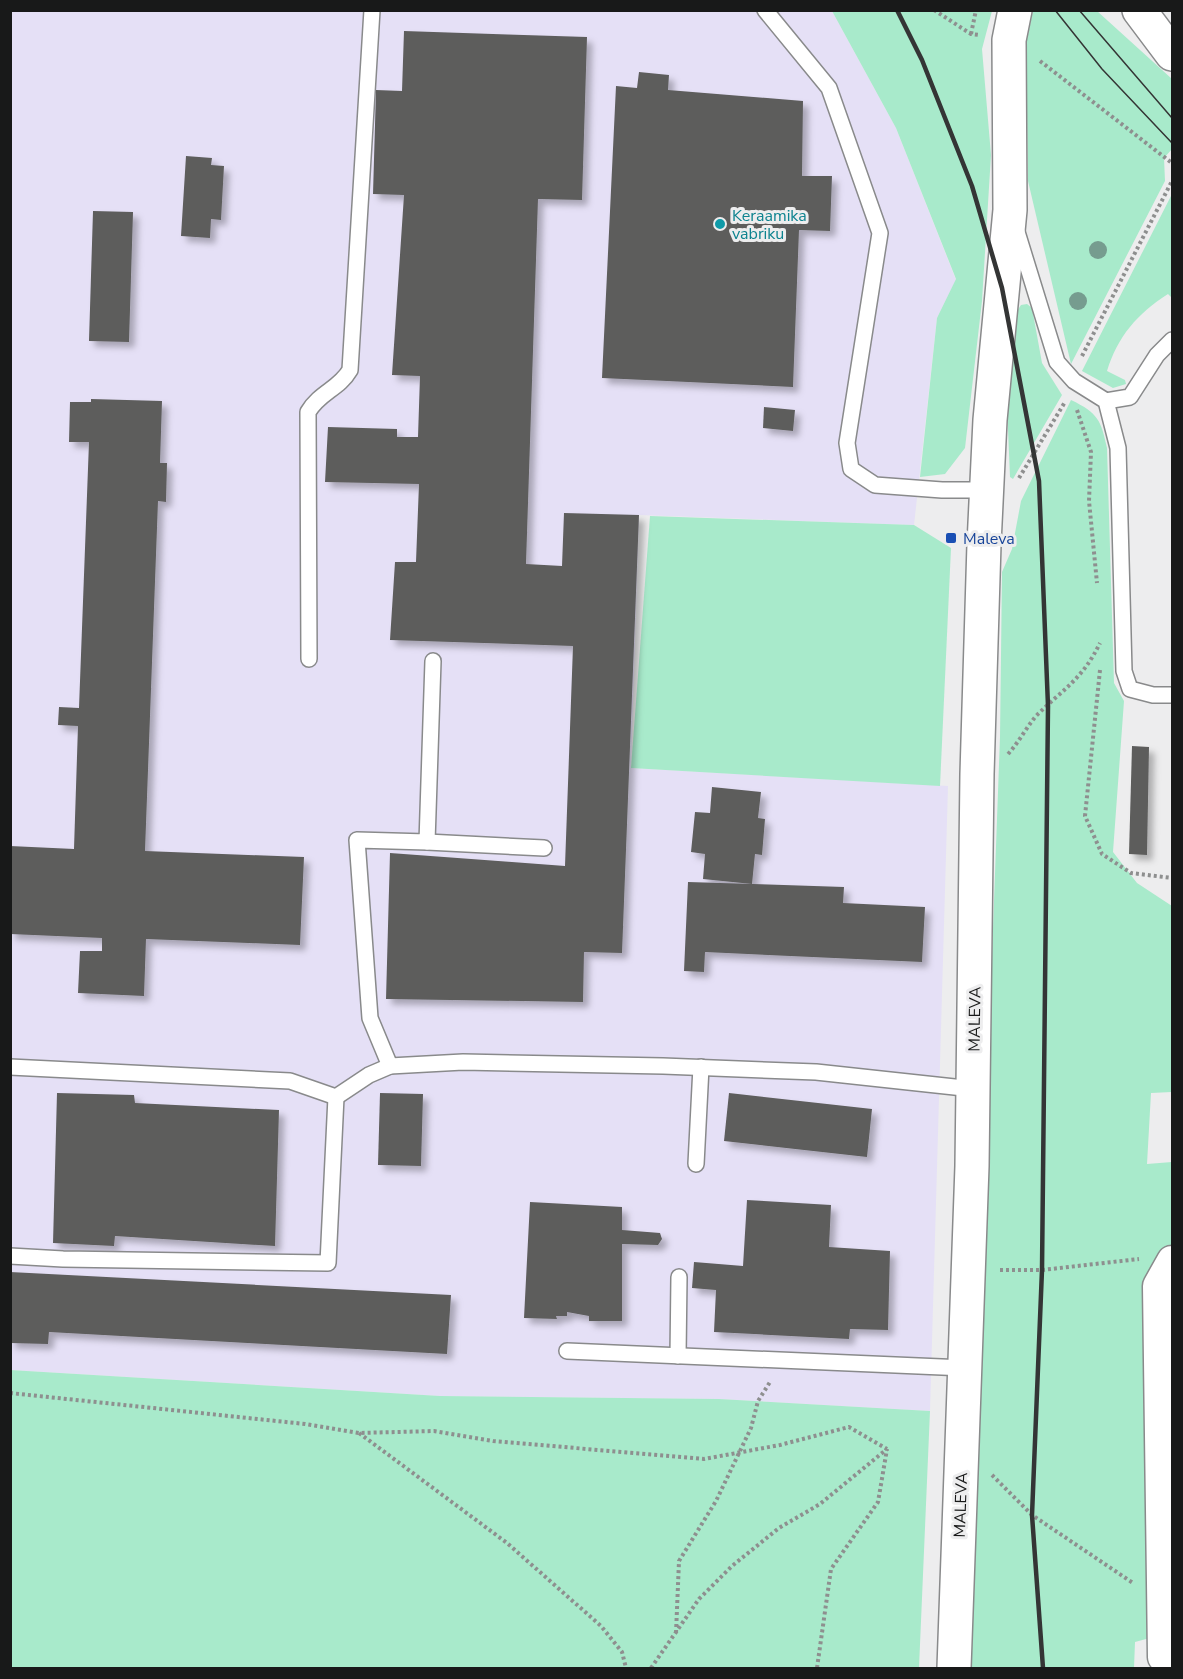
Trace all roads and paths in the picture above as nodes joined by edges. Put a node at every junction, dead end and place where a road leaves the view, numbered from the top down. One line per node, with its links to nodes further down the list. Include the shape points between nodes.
1 (372, 10): 15 (lane, via 350,370 344,381 315,399 308,412)
2 (765, 10): 13 (lane, via 829,88 880,234 847,443 851,469 875,485)
3 (934, 10): 7 (path)
4 (976, 10): 7 (path)
5 (1160, 21): 8 (street)
6 (1012, 25): 7 (path); 9 (path); 10 (street, MALEVA)
7 (971, 34)
8 (1173, 54)
9 (1173, 163)
10 (1010, 210): 12 (lane, via 1057,362 1074,381); 13 (street, MALEVA)
11 (1173, 340): 12 (lane, via 1157,355 1130,397)
12 (1106, 401): 14 (lane, via 1118,448)
13 (987, 489): 18 (street, MALEVA)
14 (1122, 619): 17 (lane, via 1124,671 1130,689); 18 (path, via 1105,630 1093,657 1073,685 1035,718 1008,754)
15 (309, 659)
16 (434, 660): 19 (lane)
17 (1173, 695)
18 (977, 774): 24 (street, MALEVA)
19 (427, 842): 20 (lane); 21 (lane, via 357,840 370,1017)
20 (544, 848)
21 (390, 1066): 23 (lane, via 464,1062); 25 (lane)
22 (10, 1067): 25 (lane, via 290,1081)
23 (701, 1067): 24 (lane, via 816,1072); 26 (lane)
24 (973, 1089): 29 (street, MALEVA)
25 (336, 1097): 27 (lane, via 328,1263)
26 (696, 1164)
27 (10, 1256)
28 (1161, 1259): 29 (path, via 1042,1270); 40 (street)
29 (968, 1271): 34 (street, MALEVA)
30 (679, 1277): 32 (lane)
31 (567, 1351): 32 (lane)
32 (678, 1356): 33 (lane)
33 (796, 1361): 34 (lane); 39 (path, via 765,1386 751,1428)
34 (965, 1368): 37 (street, MALEVA)
35 (10, 1393): 36 (path)
36 (359, 1433): 39 (path, via 434,1431 493,1441 704,1459); 43 (path, via 524,1558 601,1626 622,1652)
37 (962, 1444): 40 (path, via 1032,1515); 46 (street, MALEVA)
38 (887, 1449): 39 (path, via 849,1427); 41 (path, via 820,1504 779,1528 732,1566 699,1599); 45 (path, via 878,1502 831,1569)
39 (737, 1453): 41 (path, via 716,1501 679,1561)
40 (1160, 1600): 42 (street)
41 (676, 1633): 44 (path)
42 (1160, 1660)
43 (626, 1668)
44 (651, 1668)
45 (817, 1668)
46 (954, 1668)

